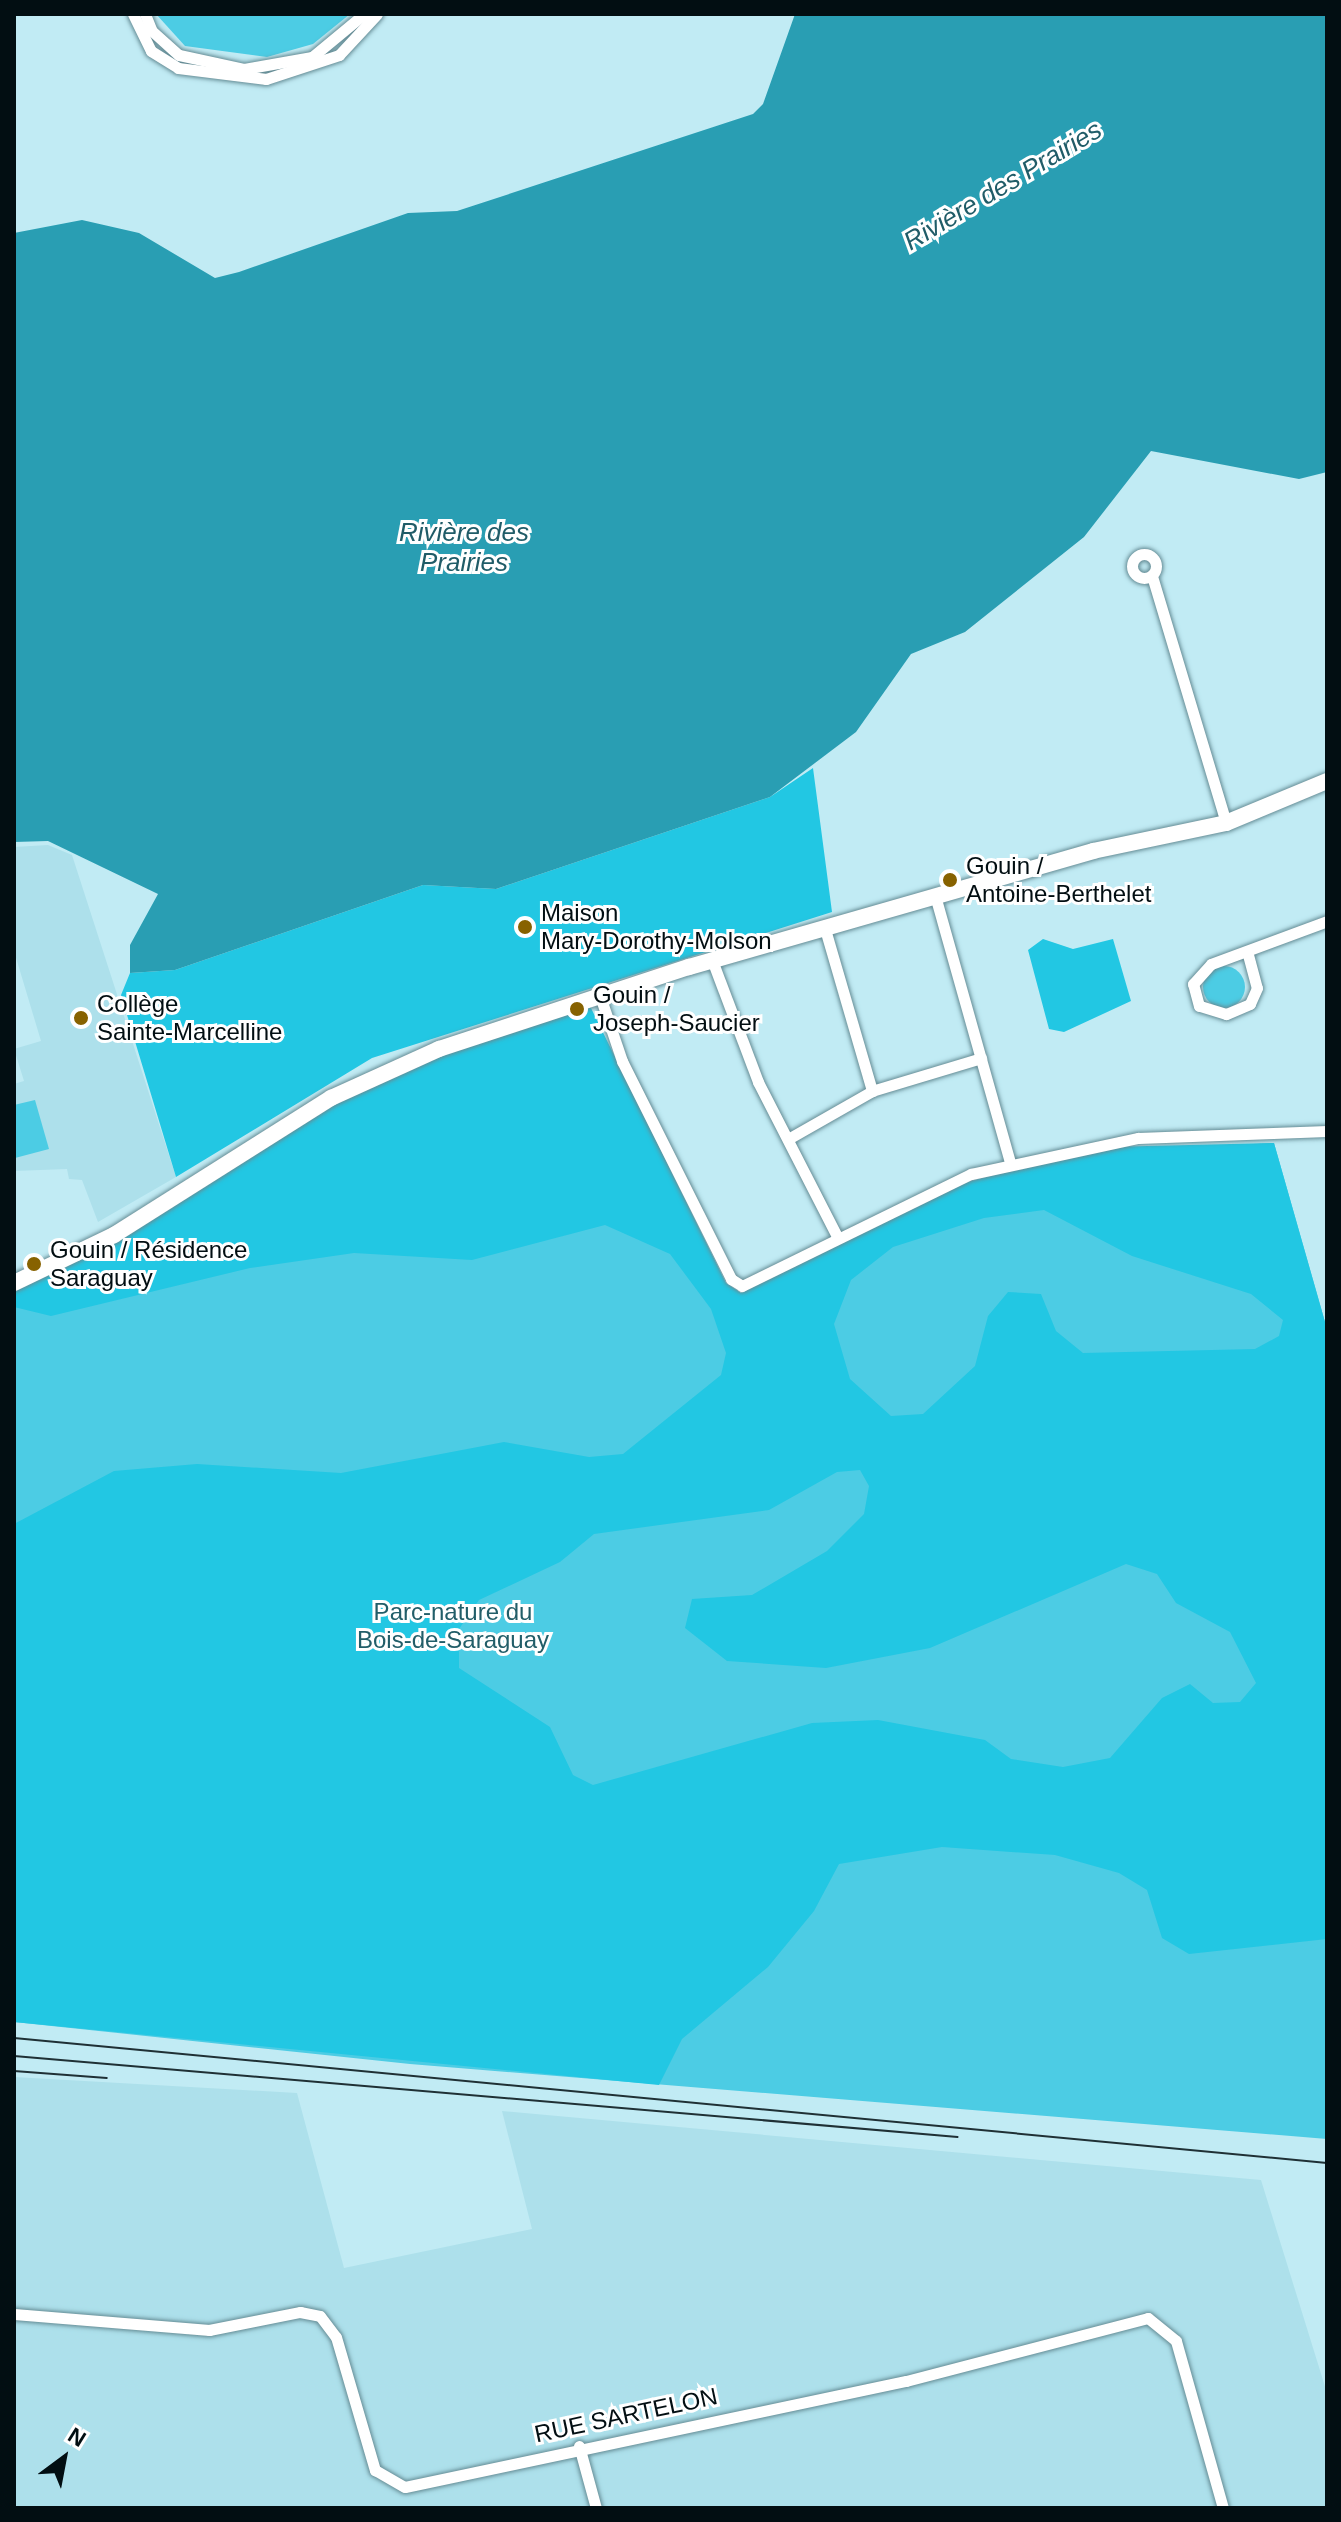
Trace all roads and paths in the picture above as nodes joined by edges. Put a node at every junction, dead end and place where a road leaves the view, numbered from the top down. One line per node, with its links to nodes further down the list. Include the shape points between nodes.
1 (133, 14): 4 (street, via 151,51 178,68 266,79 339,55)
2 (145, 14): 3 (street, via 157,38 179,55 244,69 312,57)
3 (364, 14)
4 (377, 14)
5 (1152, 576): 7 (street)
6 (1327, 781): 7 (street)
7 (1226, 823): 8 (street, via 1093,851)
8 (936, 899): 10 (street); 14 (street)
9 (1327, 921): 11 (street)
10 (825, 929): 12 (street); 15 (street)
11 (1247, 951): 11 (street, via 1200,971 1193,984 1199,1006 1226,1014 1250,1004 1257,988)
12 (712, 960): 13 (street); 17 (street, via 734,1028)
13 (600, 996): 19 (street, via 622,1061 731,1279 750,1286); 20 (street, via 360,1082 114,1235)
14 (981, 1058): 15 (street); 18 (street)
15 (872, 1091): 17 (street)
16 (1327, 1131): 18 (street, via 1138,1138)
17 (788, 1139): 19 (street)
18 (1011, 1165): 19 (street, via 931,1189)
19 (838, 1238)
20 (14, 1283)
21 (14, 2314): 22 (street, RUE SARTELON, via 209,2330 295,2313 320,2316 336,2337 375,2470 395,2486)
22 (579, 2446): 23 (street); 24 (street, RUE SARTELON, via 906,2381 1148,2318 1175,2337)
23 (596, 2508)
24 (1223, 2508)

